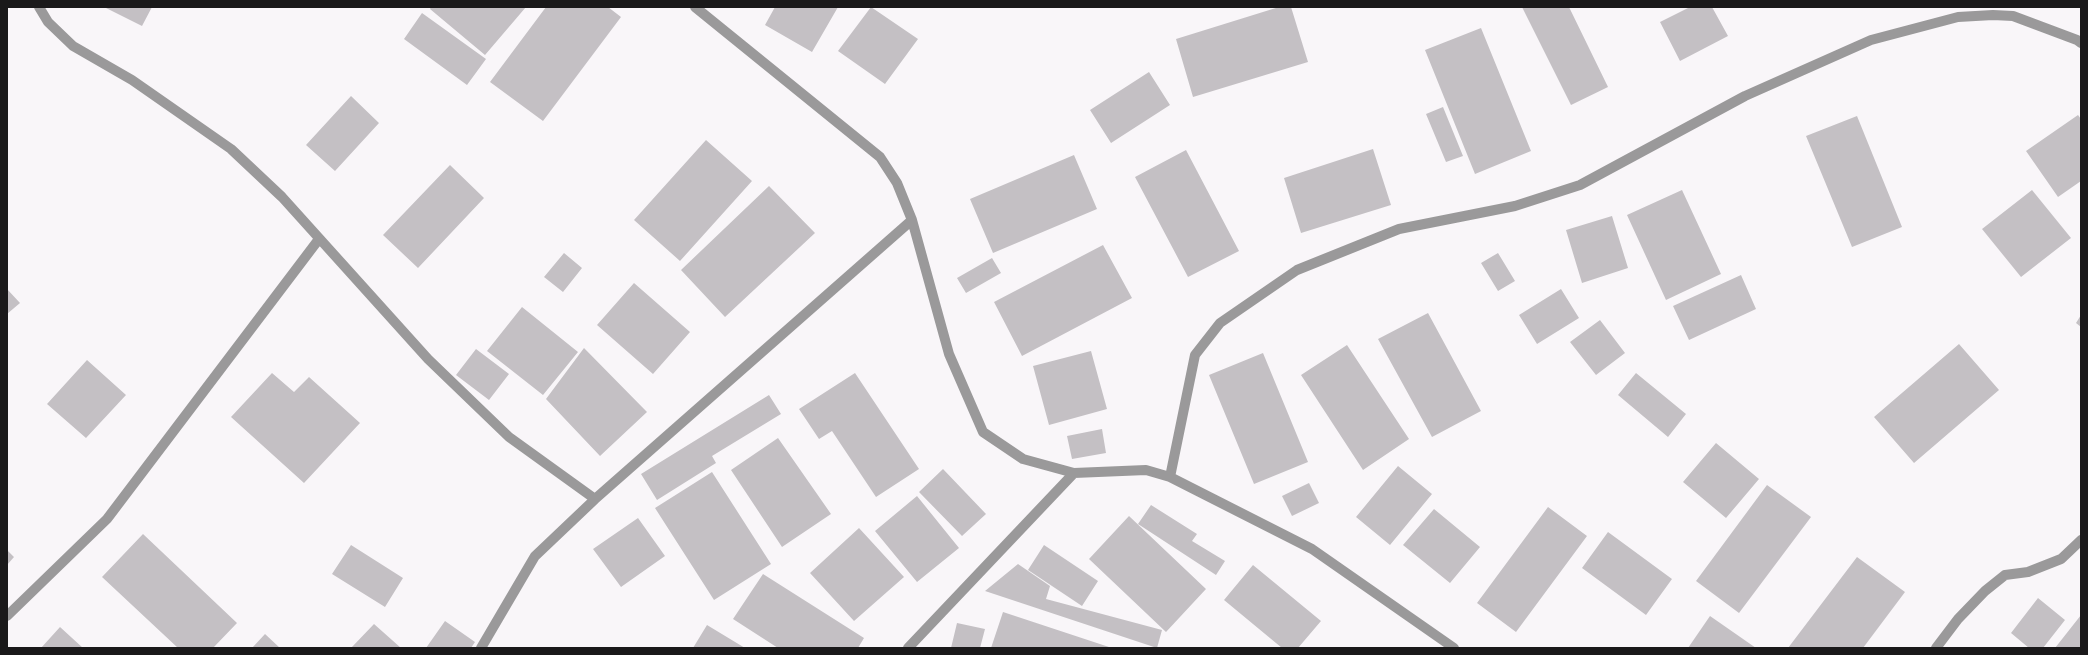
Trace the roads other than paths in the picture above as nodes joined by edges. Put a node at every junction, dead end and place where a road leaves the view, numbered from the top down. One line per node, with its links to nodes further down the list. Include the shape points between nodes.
1 (39, 7): 7 (street, via 48,22 73,46 132,80 231,149 282,197)
2 (695, 7): 6 (street, via 880,157 897,183)
3 (2001, 7): 4 (street)
4 (1993, 15): 5 (street, via 2013,16); 9 (street, via 1958,17 1871,40 1745,96 1580,185 1515,206 1399,229 1298,270 1220,323 1195,355)
5 (2081, 43)
6 (912, 220): 8 (street, via 949,354 983,432 1023,459); 10 (street)
7 (319, 239): 10 (street, via 428,359 504,432); 12 (street, via 107,519)
8 (1074, 474): 9 (street, via 1146,470); 14 (street)
9 (1170, 477): 15 (street, via 1312,549)
10 (595, 499): 13 (street, via 534,556)
11 (2081, 540): 16 (street, via 2061,559 2028,572 2005,576 1984,591 1958,618)
12 (7, 616)
13 (481, 648)
14 (908, 648)
15 (1454, 648)
16 (1936, 648)

